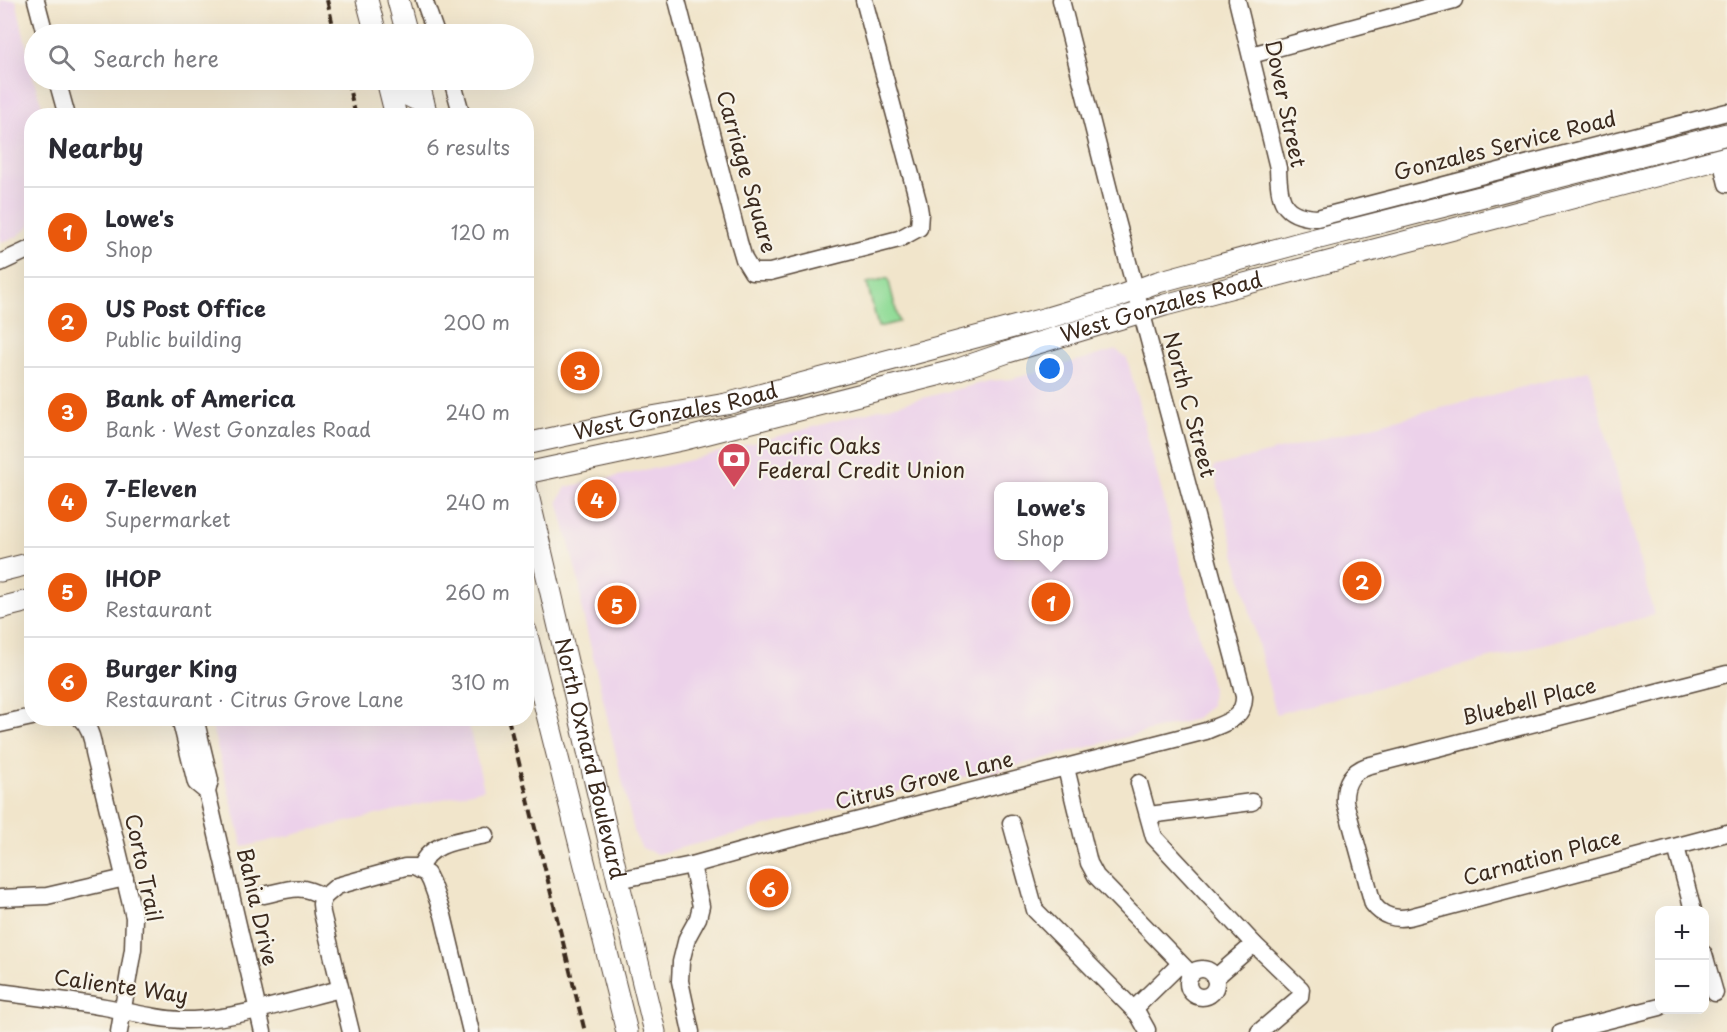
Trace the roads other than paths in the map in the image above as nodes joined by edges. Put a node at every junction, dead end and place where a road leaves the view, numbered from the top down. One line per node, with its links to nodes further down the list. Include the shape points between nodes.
1 (36, 0): 10 (street)
2 (368, 0): 11 (main road)
3 (398, 0): 12 (main road)
4 (424, 0): 13 (street)
5 (677, 0): 6 (street, Carriage Square, via 744,259 752,272 759,273 899,239 919,228 918,201)
6 (864, 0)
7 (1061, 0): 31 (street, North C Street)
8 (1237, 0): 14 (street, Dover Street)
9 (1454, 0): 14 (street)
10 (42, 24)
11 (374, 24)
12 (404, 24)
13 (432, 24)
14 (1251, 55): 28 (street, Dover Street, via 1278,168 1279,188)
15 (60, 90): 20 (street)
16 (390, 90): 21 (main road)
17 (400, 90): 22 (main road)
18 (420, 90): 22 (main road)
19 (455, 90): 23 (street)
20 (64, 108)
21 (394, 108)
22 (425, 108)
23 (460, 108)
24 (1727, 112): 28 (street, Gonzales Service Road, via 1317,218)
25 (1727, 134): 31 (main road, West Gonzales Road, via 1300,243)
26 (1724, 158): 27 (street); 32 (main road, West Gonzales Road)
27 (1727, 184)
28 (1293, 214)
29 (24, 252): 30 (street)
30 (0, 263)
31 (1136, 290): 32 (street, North C Street); 33 (main road, West Gonzales Road)
32 (1141, 313): 34 (main road, West Gonzales Road, via 953,371); 44 (street, North C Street, via 1244,696 1245,705)
33 (869, 365): 34 (main road); 35 (main road, West Gonzales Road, via 726,404)
34 (876, 389): 36 (main road, West Gonzales Road, via 681,440)
35 (534, 442)
36 (534, 470)
37 (534, 520): 63 (main road, North Oxnard Boulevard)
38 (24, 565): 39 (main road)
39 (0, 571)
40 (24, 602): 41 (main road)
41 (0, 608)
42 (534, 663): 58 (main road, North Oxnard Boulevard)
43 (1727, 674): 67 (street, Bluebell Place, via 1358,770 1348,782 1345,802)
44 (1238, 715): 50 (street, Citrus Grove Lane, via 1206,731)
45 (24, 719): 46 (street)
46 (0, 724)
47 (87, 726): 62 (street, Corto Trail)
48 (182, 726): 52 (street, Bahia Drive, via 196,783)
49 (195, 726): 52 (street, Bahia Drive, via 210,780)
50 (1066, 768): 60 (street, Citrus Grove Lane); 72 (street, via 1089,863 1096,876)
51 (1139, 783): 54 (street)
52 (207, 792): 78 (street, Bahia Drive)
53 (1252, 802): 54 (street)
54 (1149, 815): 69 (street, via 1154,837 1163,849)
55 (1011, 823): 80 (street, via 1035,910)
56 (1727, 833): 59 (street, Carnation Place)
57 (486, 834): 61 (street, via 436,847 422,860)
58 (578, 836): 63 (main road, via 599,852 608,877); 70 (main road, North Oxnard Boulevard)
59 (1676, 847): 67 (street, Carnation Place, via 1401,918 1387,916); 68 (street)
60 (692, 865): 63 (street, Citrus Grove Lane); 87 (street, via 701,906 687,939 680,981)
61 (420, 869): 65 (street, via 405,867 337,886); 84 (street, via 431,882 443,915)
62 (125, 878): 66 (street, via 47,896); 79 (street, Corto Trail, via 135,934)
63 (618, 880): 70 (main road, via 613,900 617,936); 86 (main road, North Oxnard Boulevard)
64 (264, 895): 65 (street, via 309,888)
65 (324, 897): 74 (street, via 322,913)
66 (0, 898)
67 (1373, 904)
68 (1692, 906)
69 (1254, 944): 73 (street); 89 (street, via 1302,994)
70 (606, 950): 85 (main road, North Oxnard Boulevard)
71 (1706, 960): 76 (street)
72 (1186, 969): 73 (street, via 1209,970); 73 (street, via 1189,987 1198,997 1214,991); 80 (street)
73 (1215, 978)
74 (340, 989): 78 (street, Caliente Way); 83 (street)
75 (0, 992): 79 (street, Caliente Way)
76 (1715, 993)
77 (1655, 1008): 90 (street)
78 (257, 1009): 79 (street, Caliente Way, via 188,1020); 82 (street, Bahia Drive)
79 (122, 1010): 81 (street, Corto Trail)
80 (1134, 1010): 88 (street)
81 (119, 1032)
82 (263, 1032)
83 (351, 1032)
84 (471, 1032)
85 (627, 1032)
86 (655, 1032)
87 (692, 1032)
88 (1146, 1032)
89 (1259, 1032)
90 (1561, 1032)

